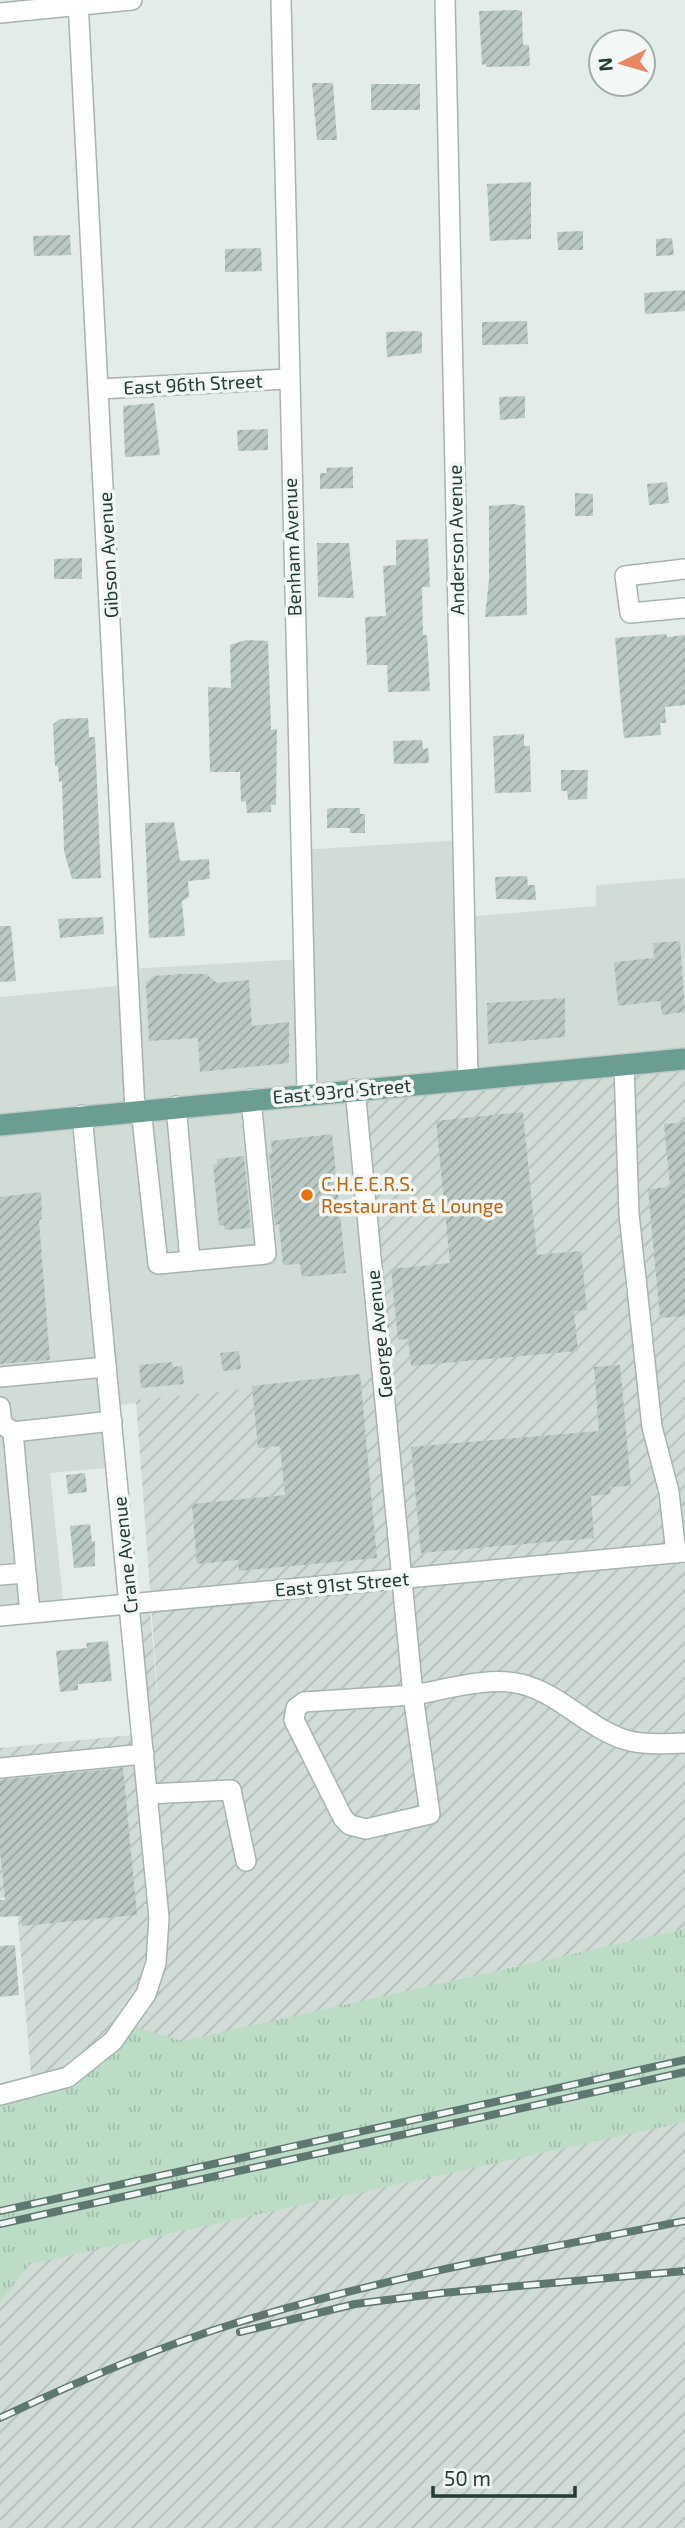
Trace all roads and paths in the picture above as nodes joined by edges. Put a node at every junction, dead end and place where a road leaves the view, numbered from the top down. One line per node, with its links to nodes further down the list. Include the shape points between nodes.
1 (132, 0): 4 (street)
2 (281, 0): 6 (street, Benham Avenue)
3 (445, 0): 12 (street, Anderson Avenue)
4 (78, 3): 5 (street); 7 (street, Gibson Avenue)
5 (0, 13)
6 (287, 379): 7 (street, East 96th Street); 14 (street, Benham Avenue)
7 (99, 389): 17 (street, Gibson Avenue)
8 (685, 569): 9 (street, via 625,576 630,613)
9 (685, 608)
10 (685, 1059): 11 (main road, East 93rd Street)
11 (624, 1065): 12 (main road, East 93rd Street); 26 (street, via 633,1254 652,1427)
12 (468, 1079): 13 (main road, East 93rd Street)
13 (355, 1089): 14 (main road, East 93rd Street); 29 (street, George Avenue)
14 (307, 1094): 15 (main road, East 93rd Street)
15 (251, 1099): 16 (main road, East 93rd Street); 20 (street, via 266,1254)
16 (176, 1106): 17 (main road, East 93rd Street); 20 (street)
17 (138, 1110): 18 (main road, East 93rd Street); 20 (street, Gibson Avenue, via 158,1264)
18 (82, 1115): 19 (main road, East 93rd Street); 21 (street, Crane Avenue)
19 (0, 1125)
20 (190, 1261)
21 (106, 1367): 22 (street); 24 (street, Crane Avenue)
22 (0, 1377)
23 (0, 1407): 25 (street, via 2,1424)
24 (112, 1421): 25 (street); 30 (street, Crane Avenue)
25 (13, 1432): 27 (street)
26 (680, 1553): 29 (street, East 91st Street)
27 (26, 1573): 28 (street); 31 (street)
28 (0, 1575)
29 (402, 1579): 30 (street, East 91st Street); 33 (street, George Avenue)
30 (130, 1602): 31 (street, East 91st Street); 35 (street, Crane Avenue)
31 (30, 1612): 32 (street, East 91st Street)
32 (0, 1616)
33 (413, 1695): 33 (street, George Avenue, via 304,1702 296,1708 294,1720 343,1818 357,1828 430,1814); 34 (street, via 517,1683 548,1694 626,1740)
34 (685, 1743)
35 (144, 1754): 36 (street); 37 (street, Crane Avenue)
36 (0, 1768)
37 (148, 1794): 38 (street, via 231,1790); 39 (street, Crane Avenue, via 159,1918 156,1963 146,1994 113,2041 68,2077)
38 (246, 1861)
39 (0, 2095)

